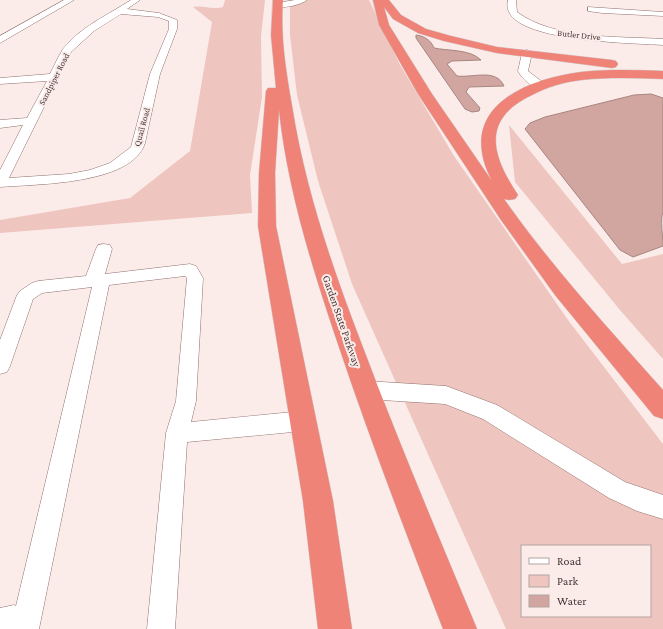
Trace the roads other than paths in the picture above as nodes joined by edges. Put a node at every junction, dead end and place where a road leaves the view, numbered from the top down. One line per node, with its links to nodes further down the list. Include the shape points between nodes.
1 (70, 0): 13 (street)
2 (136, 0): 11 (street, Sandpiper Road)
3 (303, 0): 7 (street, via 294,4)
4 (378, 0): 27 (highway, via 384,25 442,119 521,236)
5 (384, 0): 16 (highway, via 397,17 433,35 477,46)
6 (512, 0): 14 (street, Butler Drive, via 514,14 542,29 569,35)
7 (278, 3): 15 (highway, Garden State Parkway)
8 (632, 6): 9 (street)
9 (663, 8)
10 (591, 9): 12 (street)
11 (119, 11): 19 (street, Sandpiper Road, via 75,42); 24 (street, Quail Road, via 159,15 173,20 174,24 155,74 137,149 115,166 93,174)
12 (663, 14)
13 (0, 40)
14 (663, 42)
15 (277, 53): 29 (highway, Garden State Parkway, via 290,142 303,197 333,299); 31 (highway, via 272,66 267,226)
16 (527, 53): 17 (highway); 21 (street, via 523,71 525,76)
17 (663, 70)
18 (663, 75): 21 (highway, via 592,74 561,79)
19 (53, 77): 20 (street); 22 (street, Sandpiper Road)
20 (0, 81)
21 (541, 86): 27 (highway, via 516,98 496,115 490,127 488,140 490,160 498,178)
22 (32, 122): 23 (street); 24 (street, Sandpiper Road)
23 (0, 124)
24 (0, 183)
25 (104, 249): 26 (street)
26 (96, 281): 28 (street, via 38,287 26,295); 32 (street, via 190,270 195,278 186,401); 36 (street)
27 (607, 343): 30 (highway)
28 (0, 366)
29 (366, 390): 33 (street, via 446,395 479,406 617,490 637,500); 39 (highway, Garden State Parkway)
30 (663, 408)
31 (303, 421): 32 (street); 38 (highway, via 318,501)
32 (177, 433): 37 (street)
33 (663, 507)
34 (0, 622): 35 (street, via 14,620)
35 (18, 629)
36 (25, 629)
37 (161, 629)
38 (335, 629)
39 (460, 629)

